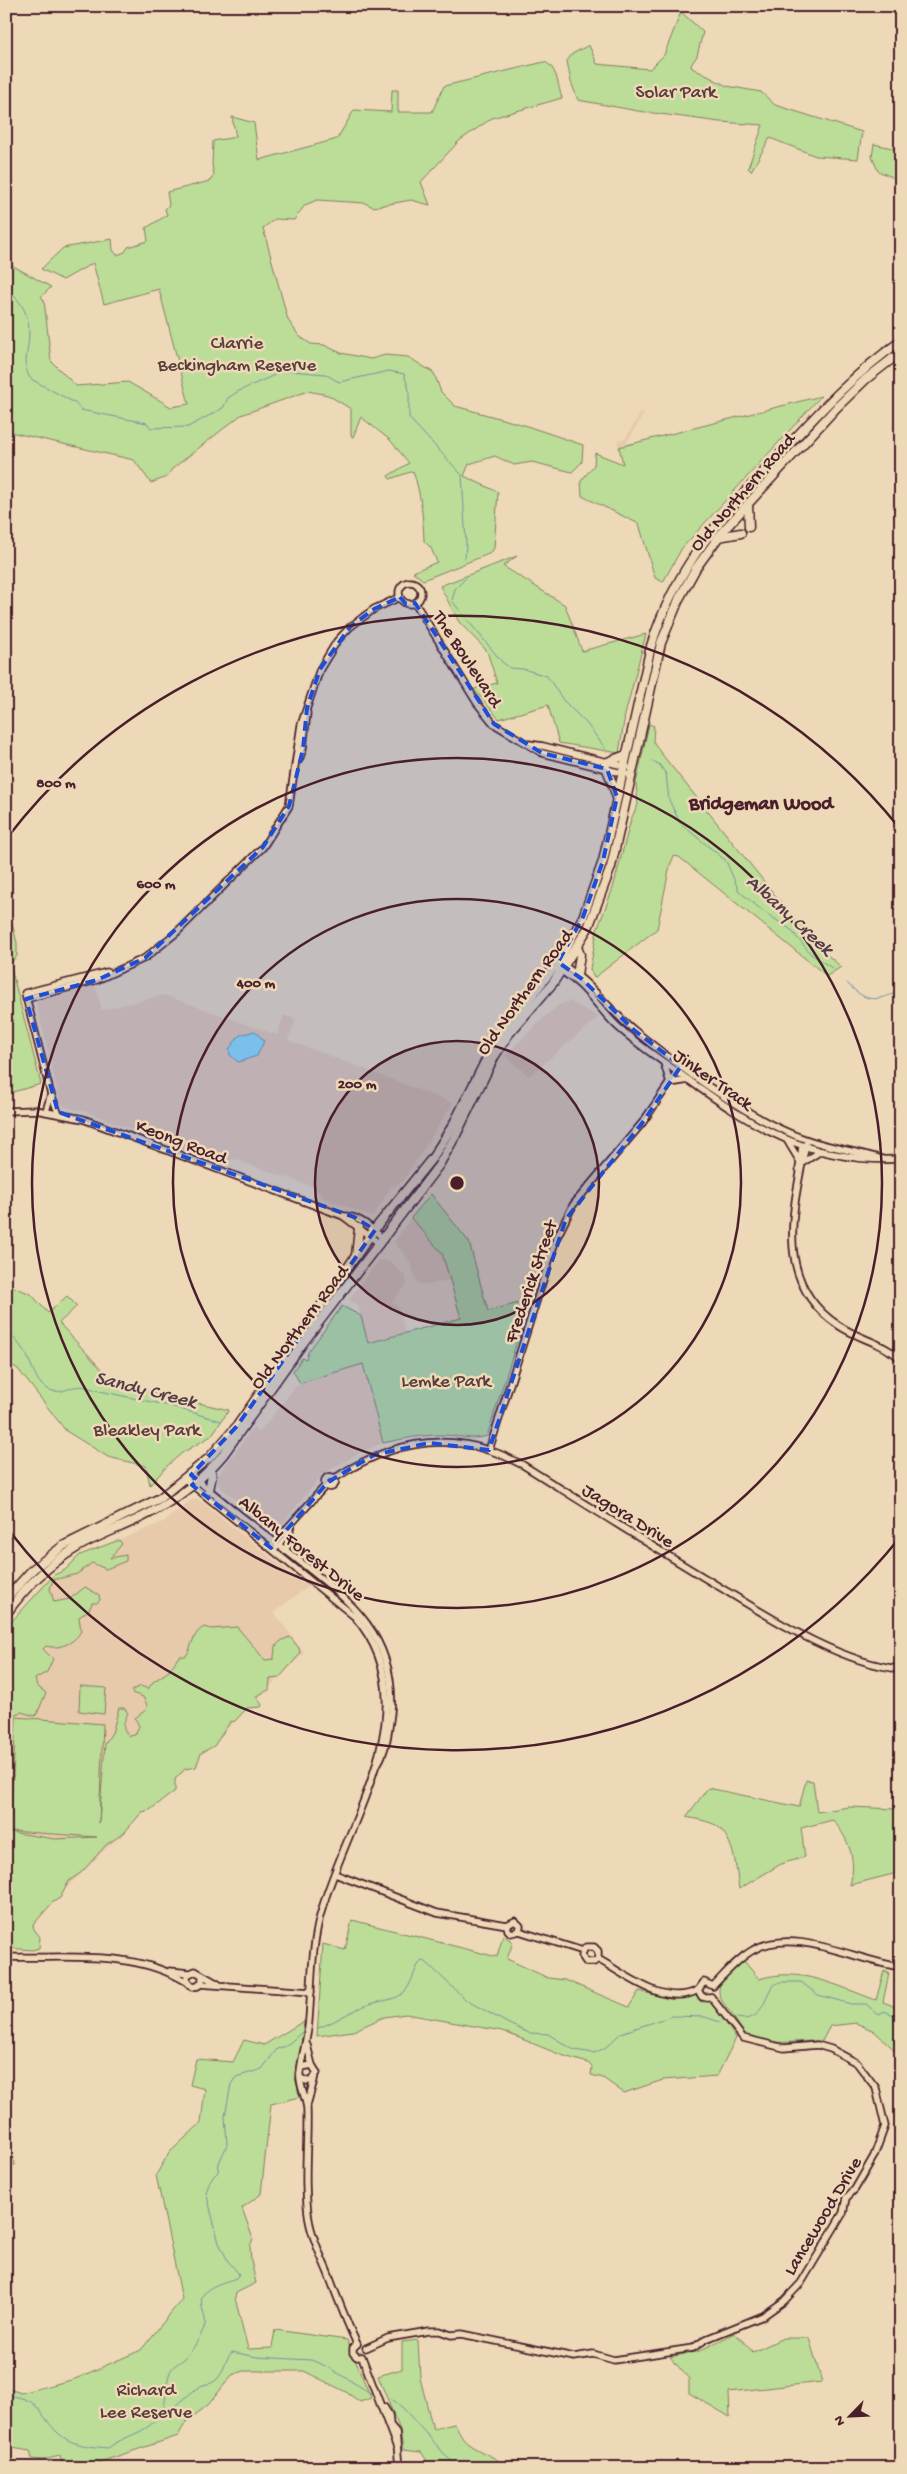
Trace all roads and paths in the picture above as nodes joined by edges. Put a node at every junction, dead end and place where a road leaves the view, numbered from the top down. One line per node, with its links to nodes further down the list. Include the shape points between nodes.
1 (901, 341): 9 (highway, Old Northern Road, via 860,371 835,395 723,516 694,553 674,586 657,625)
2 (901, 352): 3 (highway, Old Northern Road, via 854,389)
3 (748, 504): 4 (highway); 6 (highway, Old Northern Road)
4 (749, 527)
5 (741, 533): 6 (highway)
6 (718, 538): 12 (highway, Old Northern Road, via 688,581 668,624)
7 (400, 597): 8 (street, The Boulevard, via 406,604); 8 (street, The Boulevard, via 403,585 414,584 421,593); 21 (street, The Boulevard, via 366,614 337,641 320,669 307,708 305,741 289,806 263,847 162,946 145,958 97,980 25,996)
8 (415, 603): 10 (street, The Boulevard, via 477,703 494,724 542,753)
9 (626, 755): 10 (highway); 11 (highway, Old Northern Road)
10 (606, 766): 11 (street, The Boulevard); 13 (highway)
11 (623, 770): 12 (street, The Boulevard); 13 (highway, Old Northern Road)
12 (632, 772): 14 (highway, Old Northern Road, via 605,885)
13 (617, 797): 15 (highway, Old Northern Road, via 591,898)
14 (577, 947): 15 (highway, Old Northern Road); 16 (highway, via 580,956)
15 (560, 966): 16 (street, Jinker Track); 17 (street, Jinker Track, via 618,1027); 33 (highway, Old Northern Road, via 501,1034 438,1150); 34 (highway, Old Northern Road, via 500,1047 439,1165)
16 (577, 975): 18 (street, Jinker Track)
17 (664, 1063): 18 (street, Jinker Track); 20 (street)
18 (679, 1069): 19 (street, Jinker Track); 20 (street, Frederick Street); 26 (street, Jinker Track)
19 (689, 1080): 20 (street); 25 (street, Jinker Track, via 750,1122)
20 (670, 1083): 37 (street, Frederick Street, via 644,1122 573,1205 566,1219 548,1264)
21 (51, 1094): 23 (street); 24 (street)
22 (6, 1111): 23 (street, Keong Road)
23 (46, 1111): 24 (street, Keong Road)
24 (58, 1112): 31 (street, Keong Road)
25 (786, 1140): 26 (street, Jinker Track); 30 (street)
26 (804, 1143): 27 (street, Jinker Track); 28 (street, Jinker Track); 30 (street)
27 (821, 1151): 28 (street, Jinker Track, via 873,1161); 30 (street)
28 (884, 1159): 29 (street, Jinker Track)
29 (901, 1159)
30 (801, 1161): 36 (street, via 792,1241 794,1264 802,1286 814,1305 831,1320 878,1343)
31 (343, 1216): 32 (street, Keong Road); 33 (street, Keong Road, via 354,1217)
32 (359, 1228): 33 (street, Keong Road); 35 (highway)
33 (372, 1233): 34 (street, Keong Road); 35 (highway, Old Northern Road)
34 (382, 1241): 38 (highway, Old Northern Road)
35 (356, 1256): 39 (highway, Old Northern Road, via 237,1426)
36 (901, 1359)
37 (489, 1450): 41 (street, Jagora Drive, via 449,1443 408,1446 374,1455 335,1478 327,1476 326,1485); 47 (street, Jagora Drive, via 523,1465 775,1620 851,1658 880,1667)
38 (210, 1469): 39 (highway, Old Northern Road); 40 (highway)
39 (192, 1480): 40 (street, Albany Forest Drive); 43 (street, Albany Forest Drive); 45 (highway, Old Northern Road, via 63,1546 33,1569); 46 (highway, Old Northern Road, via 153,1512 65,1555 30,1583)
40 (209, 1490): 42 (street, Albany Forest Drive)
41 (291, 1528): 42 (street); 44 (street)
42 (277, 1543): 43 (street); 44 (street, Albany Forest Drive)
43 (272, 1549): 48 (street, Albany Forest Drive, via 354,1616 372,1640 384,1671 387,1692 386,1716)
44 (286, 1551): 48 (street, Albany Forest Drive, via 344,1596 364,1616 379,1642 389,1678 391,1706 387,1739)
45 (6, 1599)
46 (6, 1614)
47 (901, 1669)
48 (375, 1768): 49 (street, Albany Forest Drive)
49 (335, 1874): 50 (street, via 437,1914 507,1925 511,1933 519,1931); 62 (street, Albany Forest Drive, via 320,1918)
50 (583, 1951): 52 (street, via 586,1962); 52 (street, via 586,1947 594,1947 599,1953)
51 (6, 1956): 54 (street, via 130,1960)
52 (598, 1959): 61 (street, via 653,1990 673,1994 692,1994)
53 (901, 1967): 60 (street, via 786,1941 755,1948)
54 (168, 1971): 55 (street); 57 (street)
55 (189, 1972): 56 (street, via 195,1970); 57 (street)
56 (202, 1975): 58 (street); 59 (street)
57 (187, 1982): 58 (street, via 194,1987)
58 (200, 1984): 59 (street)
59 (218, 1984): 62 (street)
60 (713, 1986): 61 (street, via 704,1982); 63 (street)
61 (698, 1990): 63 (street, via 702,1997)
62 (311, 1992): 64 (street, Albany Forest Drive)
63 (711, 1997): 71 (street, Lancewood Drive, via 743,2038 784,2048 817,2045 831,2049 857,2063 876,2088 885,2126 874,2156 846,2198 843,2213 801,2283 784,2301 763,2316 706,2339 693,2348 614,2360 593,2354 574,2357 462,2334 449,2335 437,2330 394,2337)
64 (307, 2042): 65 (street, Albany Forest Drive); 66 (street, Albany Forest Drive)
65 (312, 2065): 66 (street); 68 (street, via 317,2073)
66 (302, 2067): 67 (street)
67 (301, 2078): 68 (street, via 308,2082); 69 (street)
68 (314, 2080): 69 (street)
69 (307, 2107): 70 (street, via 309,2220)
70 (357, 2344): 71 (street); 72 (street, via 353,2353)
71 (366, 2348): 72 (street)
72 (362, 2357): 73 (street, via 395,2430)
73 (399, 2468)

